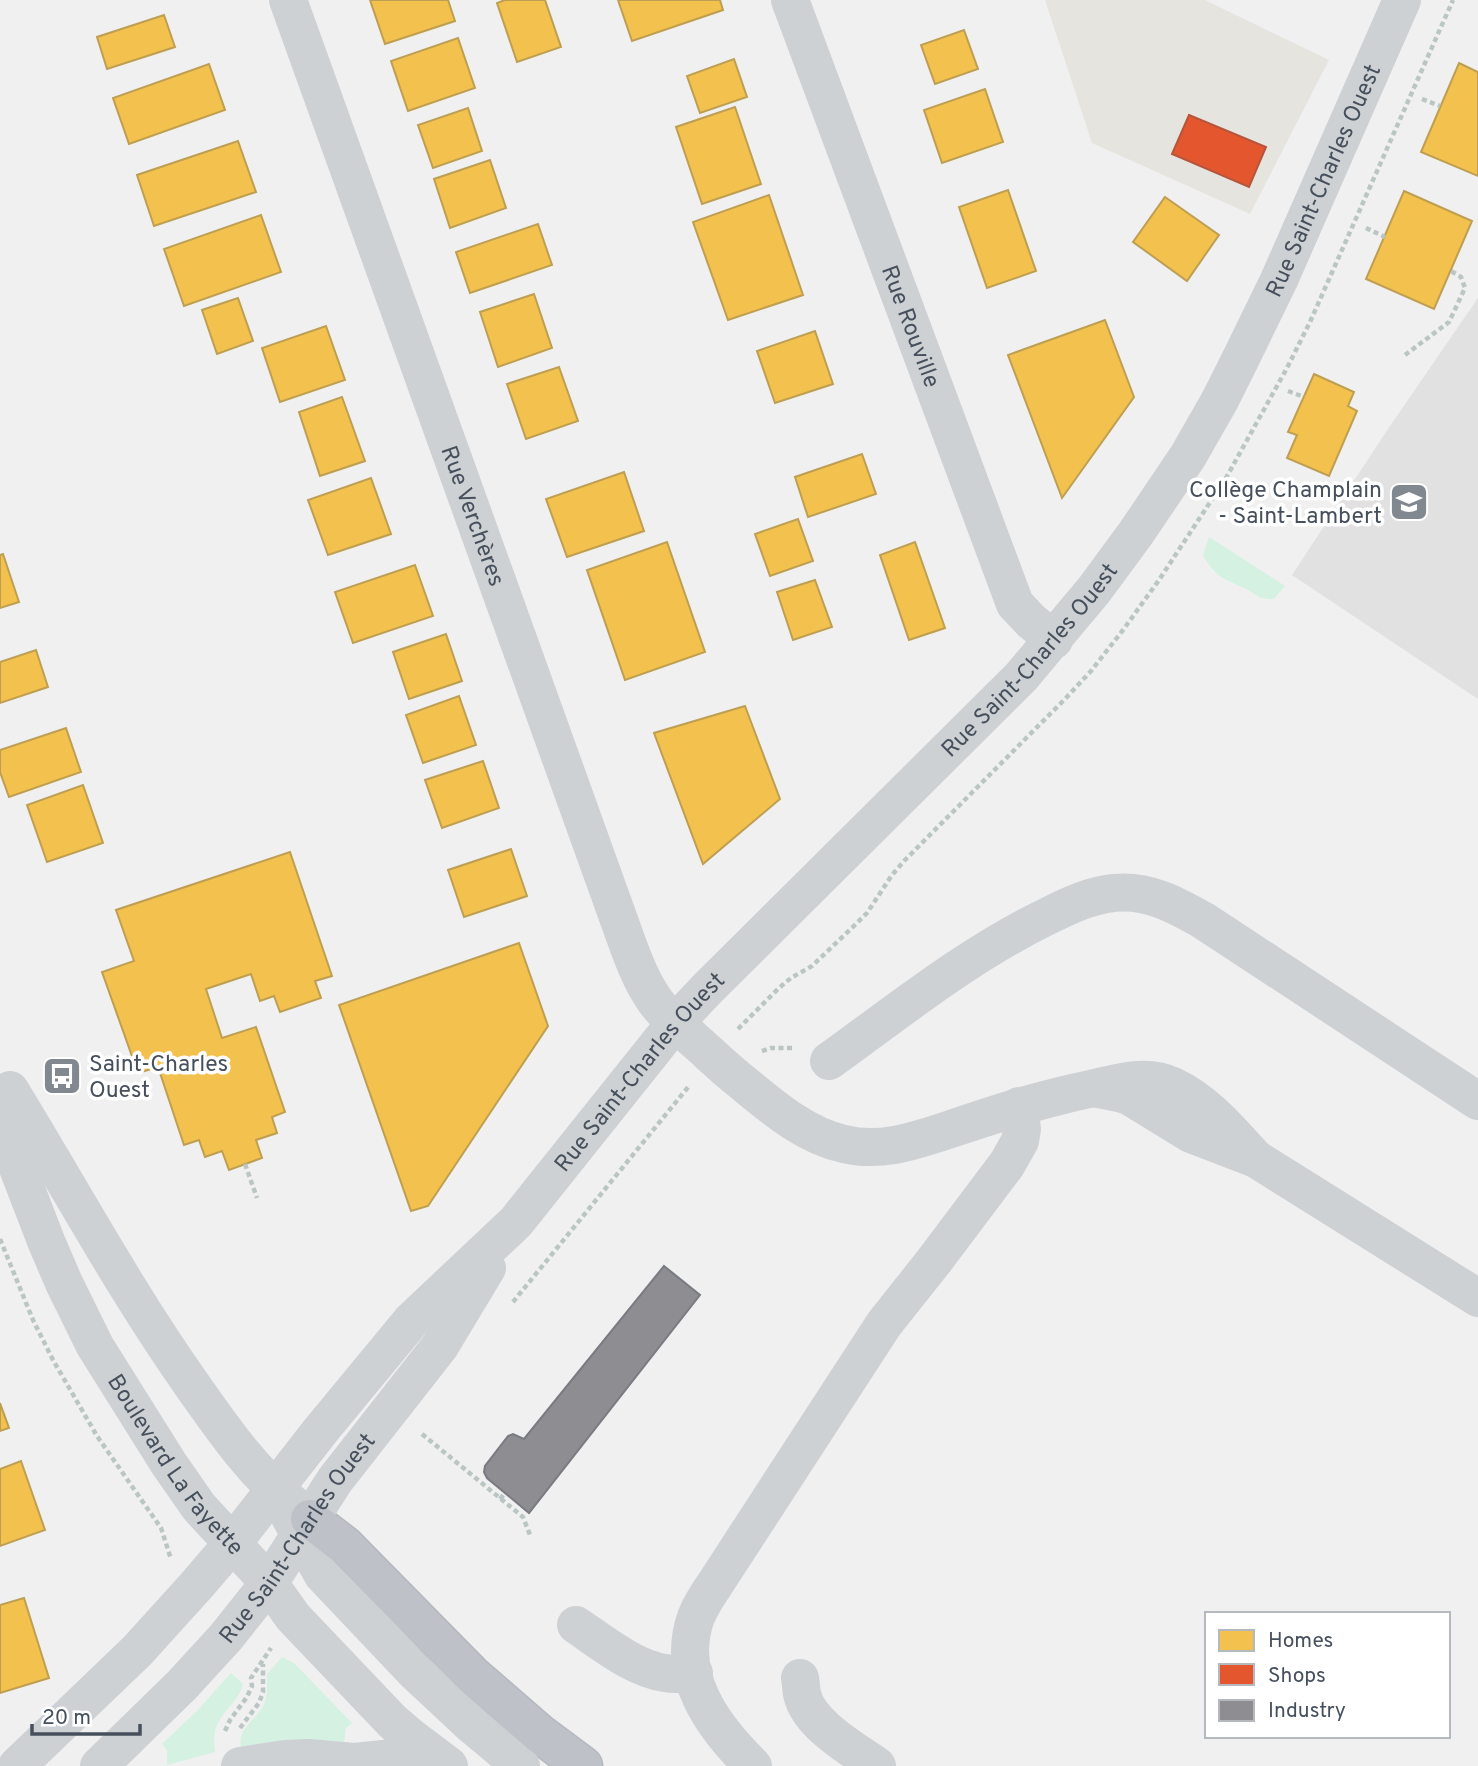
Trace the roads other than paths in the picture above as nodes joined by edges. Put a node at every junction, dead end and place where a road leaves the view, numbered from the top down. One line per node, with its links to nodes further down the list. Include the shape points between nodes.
1 (288, 0): 5 (street, Rue Verchères, via 637,970)
2 (790, 0): 4 (street, Rue Rouville, via 1015,604)
3 (1402, 0): 4 (street, Rue Saint-Charles Ouest, via 1279,280 1220,400 1136,533)
4 (1054, 640): 5 (street, Rue Saint-Charles Ouest)
5 (676, 1023): 10 (street, Rue Verchères, via 765,1101 813,1132 842,1144 872,1148 901,1144); 11 (street, Rue Saint-Charles Ouest)
6 (829, 1061): 9 (street, via 961,965 1030,925 1091,898 1135,893 1158,898 1204,921)
7 (0, 1073): 13 (street, via 162,1342 221,1426)
8 (0, 1098): 15 (street, Boulevard La Fayette, via 27,1193 84,1326 184,1487)
9 (1478, 1101)
10 (1018, 1106): 12 (street, Rue Verchères, via 1104,1089 1129,1096 1191,1135 1240,1138); 18 (street, via 1020,1141 1007,1164 884,1324 702,1605 693,1630)
11 (516, 1222): 13 (street, Rue Saint-Charles Ouest, via 411,1321); 14 (street, Rue Saint-Charles Ouest, via 440,1346 351,1459)
12 (1478, 1298)
13 (276, 1490): 14 (street); 15 (street, Rue Saint-Charles Ouest)
14 (305, 1527): 16 (street, Rue Saint-Charles Ouest); 24 (street, via 323,1575 446,1702); 25 (highway, via 344,1545 472,1675)
15 (232, 1544): 16 (street, Boulevard La Fayette); 22 (street, Rue Saint-Charles Ouest, via 137,1651)
16 (269, 1583): 21 (street, Boulevard La Fayette, via 293,1617 375,1703); 23 (street, Rue Saint-Charles Ouest, via 182,1685)
17 (576, 1625): 18 (street, via 650,1669)
18 (694, 1673): 26 (street, via 710,1717)
19 (800, 1678): 27 (street, via 802,1695 817,1720)
20 (233, 1748): 21 (street, via 285,1759)
21 (441, 1760)
22 (17, 1766)
23 (99, 1766)
24 (521, 1766)
25 (583, 1766)
26 (752, 1766)
27 (877, 1766)

